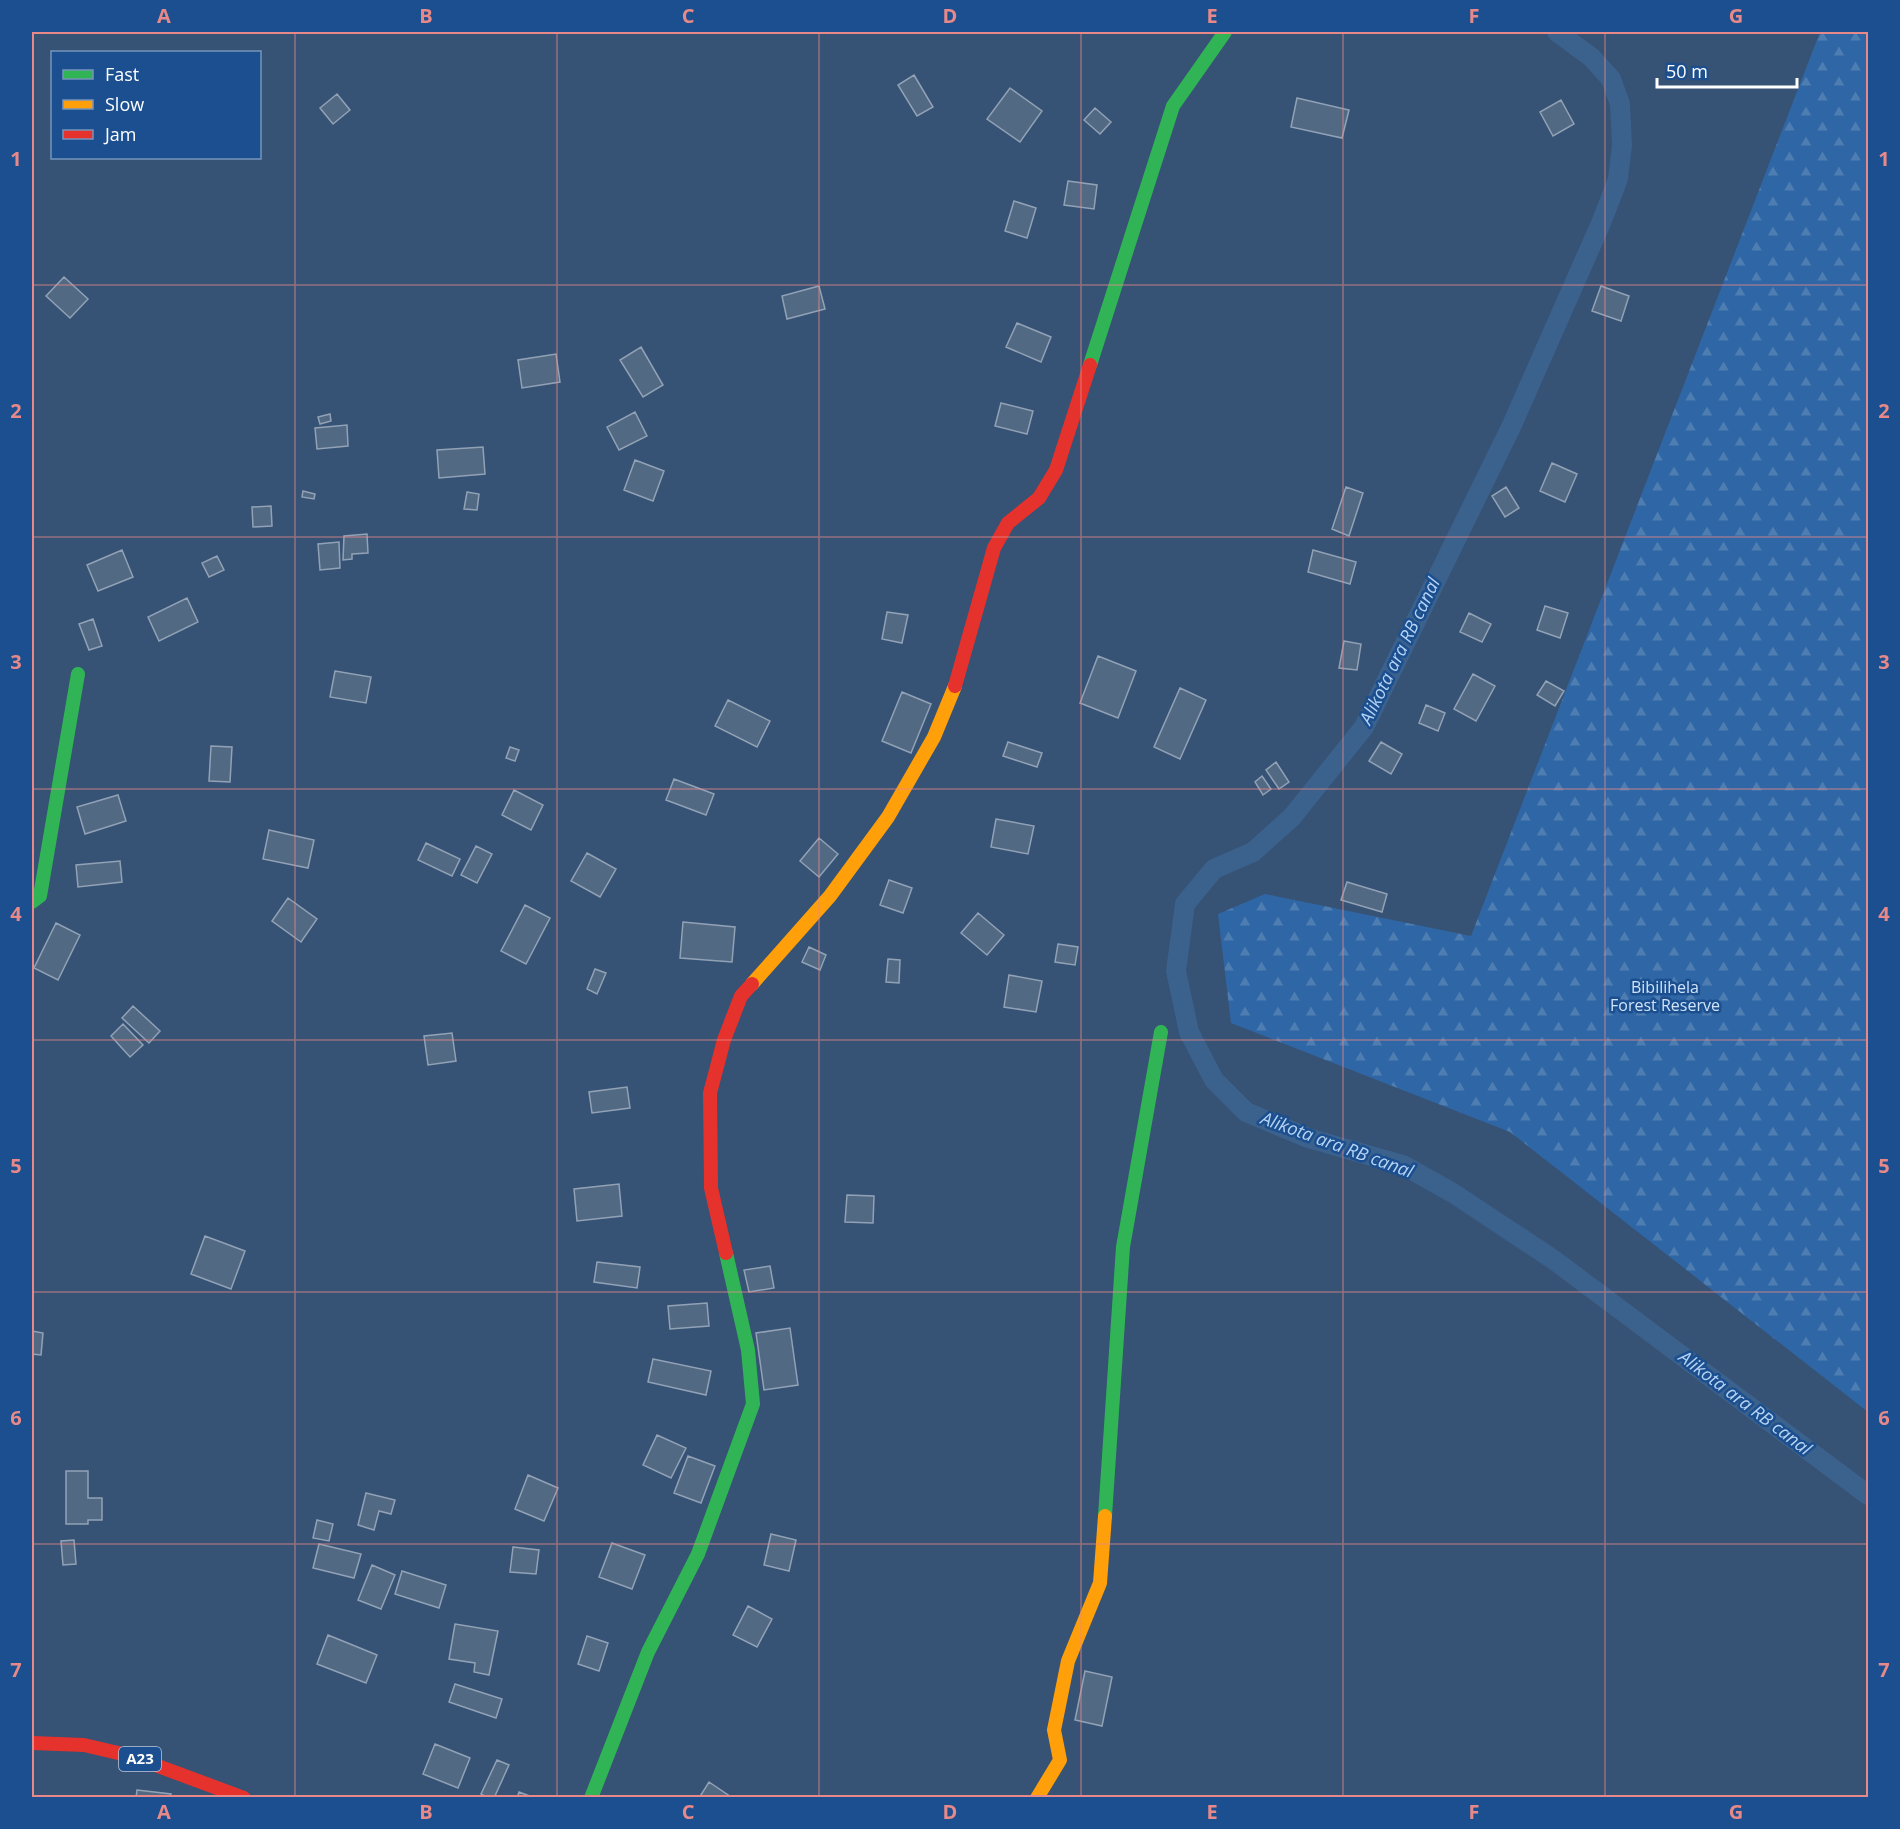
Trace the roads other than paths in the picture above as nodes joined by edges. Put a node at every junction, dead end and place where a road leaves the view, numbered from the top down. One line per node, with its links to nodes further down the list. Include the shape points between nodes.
1 (1225, 32): 7 (main road, via 1173,106 1056,470 1039,498 1008,523 994,548 956,684 934,736 888,817 830,896 741,996 724,1040 710,1093 711,1188 748,1350 753,1404 698,1554 648,1652)
2 (78, 674): 3 (main road, via 40,896)
3 (32, 902)
4 (1161, 1032): 8 (main road, via 1123,1247 1100,1583 1068,1661 1054,1730 1060,1760)
5 (32, 1743): 6 (main road, A23, via 84,1745 131,1756)
6 (244, 1797)
7 (591, 1797)
8 (1037, 1797)

